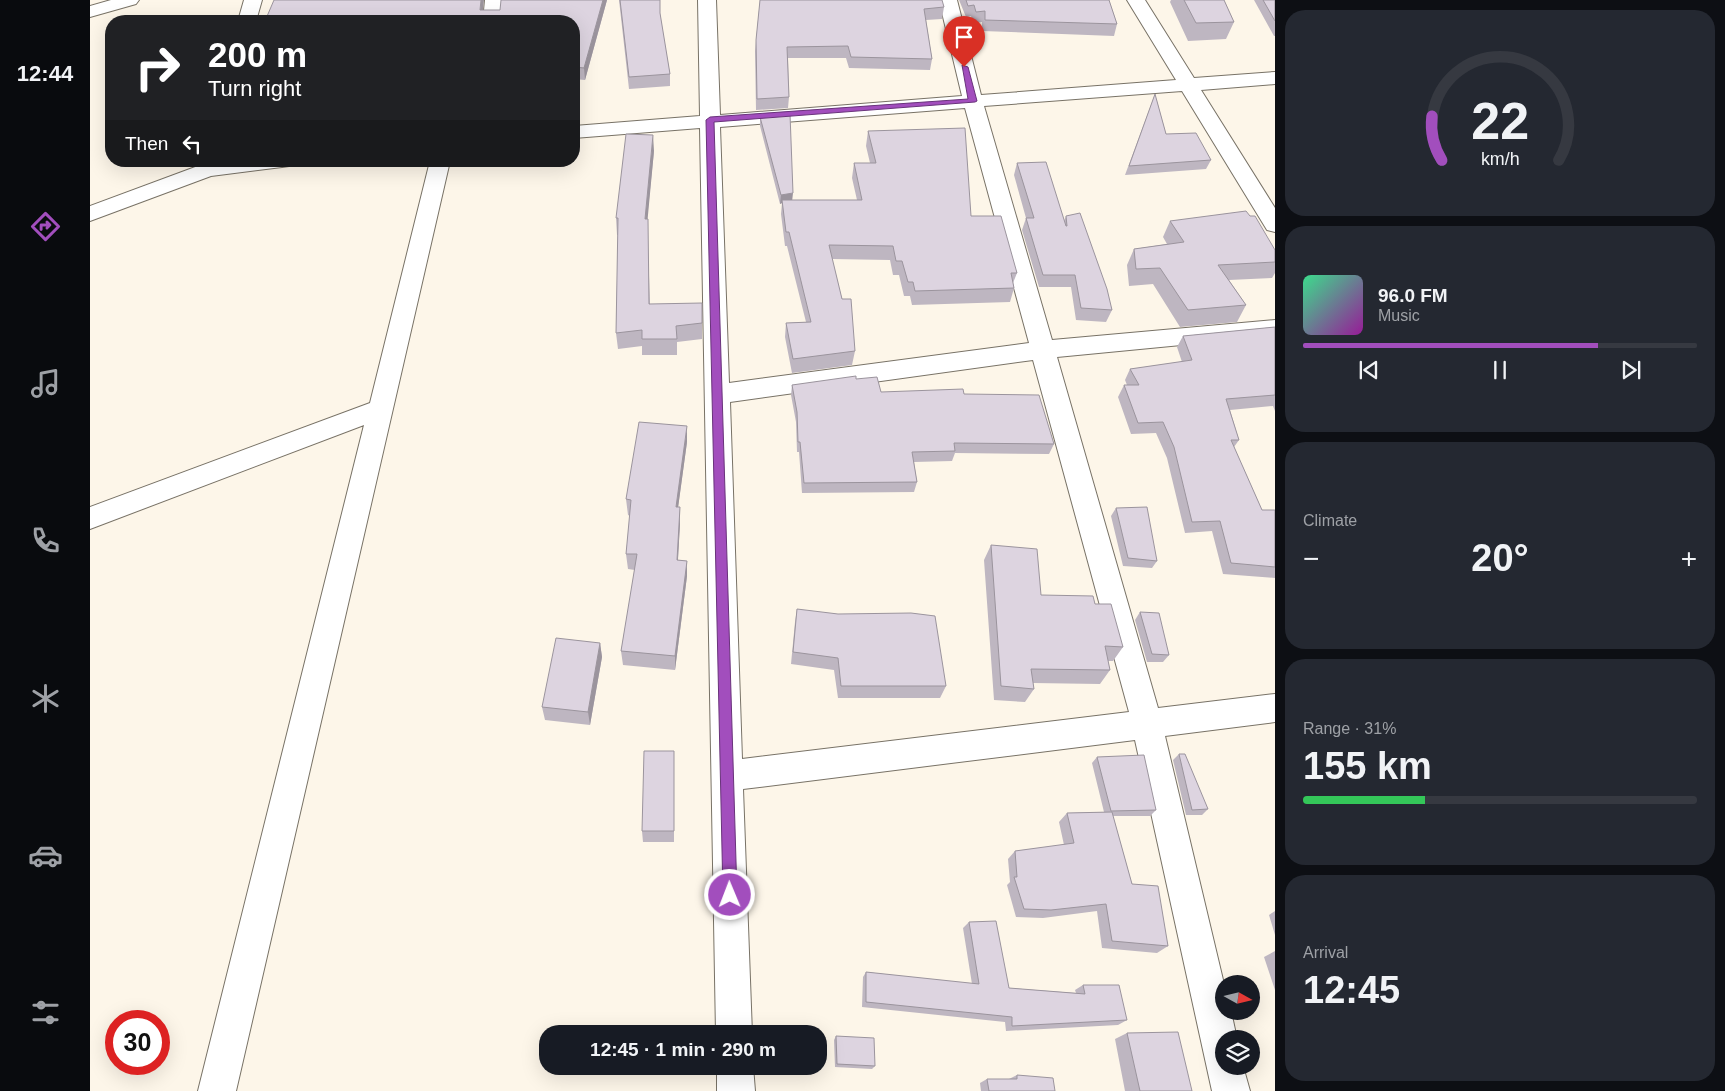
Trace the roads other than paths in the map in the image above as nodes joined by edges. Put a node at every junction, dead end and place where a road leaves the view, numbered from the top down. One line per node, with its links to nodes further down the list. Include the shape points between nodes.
1 (130, 0): 7 (street)
2 (253, 0): 8 (street)
3 (494, 0): 9 (street)
4 (707, 0): 13 (street)
5 (948, 0): 12 (street)
6 (1136, 0): 11 (street)
7 (90, 12)
8 (249, 15)
9 (493, 15)
10 (1275, 78): 11 (street)
11 (1188, 85): 12 (street); 18 (street)
12 (972, 101): 13 (street); 20 (street)
13 (710, 120): 14 (street); 21 (street)
14 (580, 131)
15 (204, 167): 17 (street)
16 (439, 167): 22 (street)
17 (90, 214)
18 (1275, 225)
19 (1275, 328): 20 (street)
20 (1043, 350): 21 (street); 25 (street)
21 (717, 394): 26 (street)
22 (380, 409): 23 (street); 31 (street)
23 (90, 518)
24 (1275, 708): 25 (street)
25 (1147, 724): 26 (street); 28 (street)
26 (727, 776): 27 (street)
27 (734, 1025)
28 (1217, 1030)
29 (735, 1075): 32 (street)
30 (1227, 1075): 33 (street)
31 (217, 1091)
32 (736, 1091)
33 (1231, 1091)

